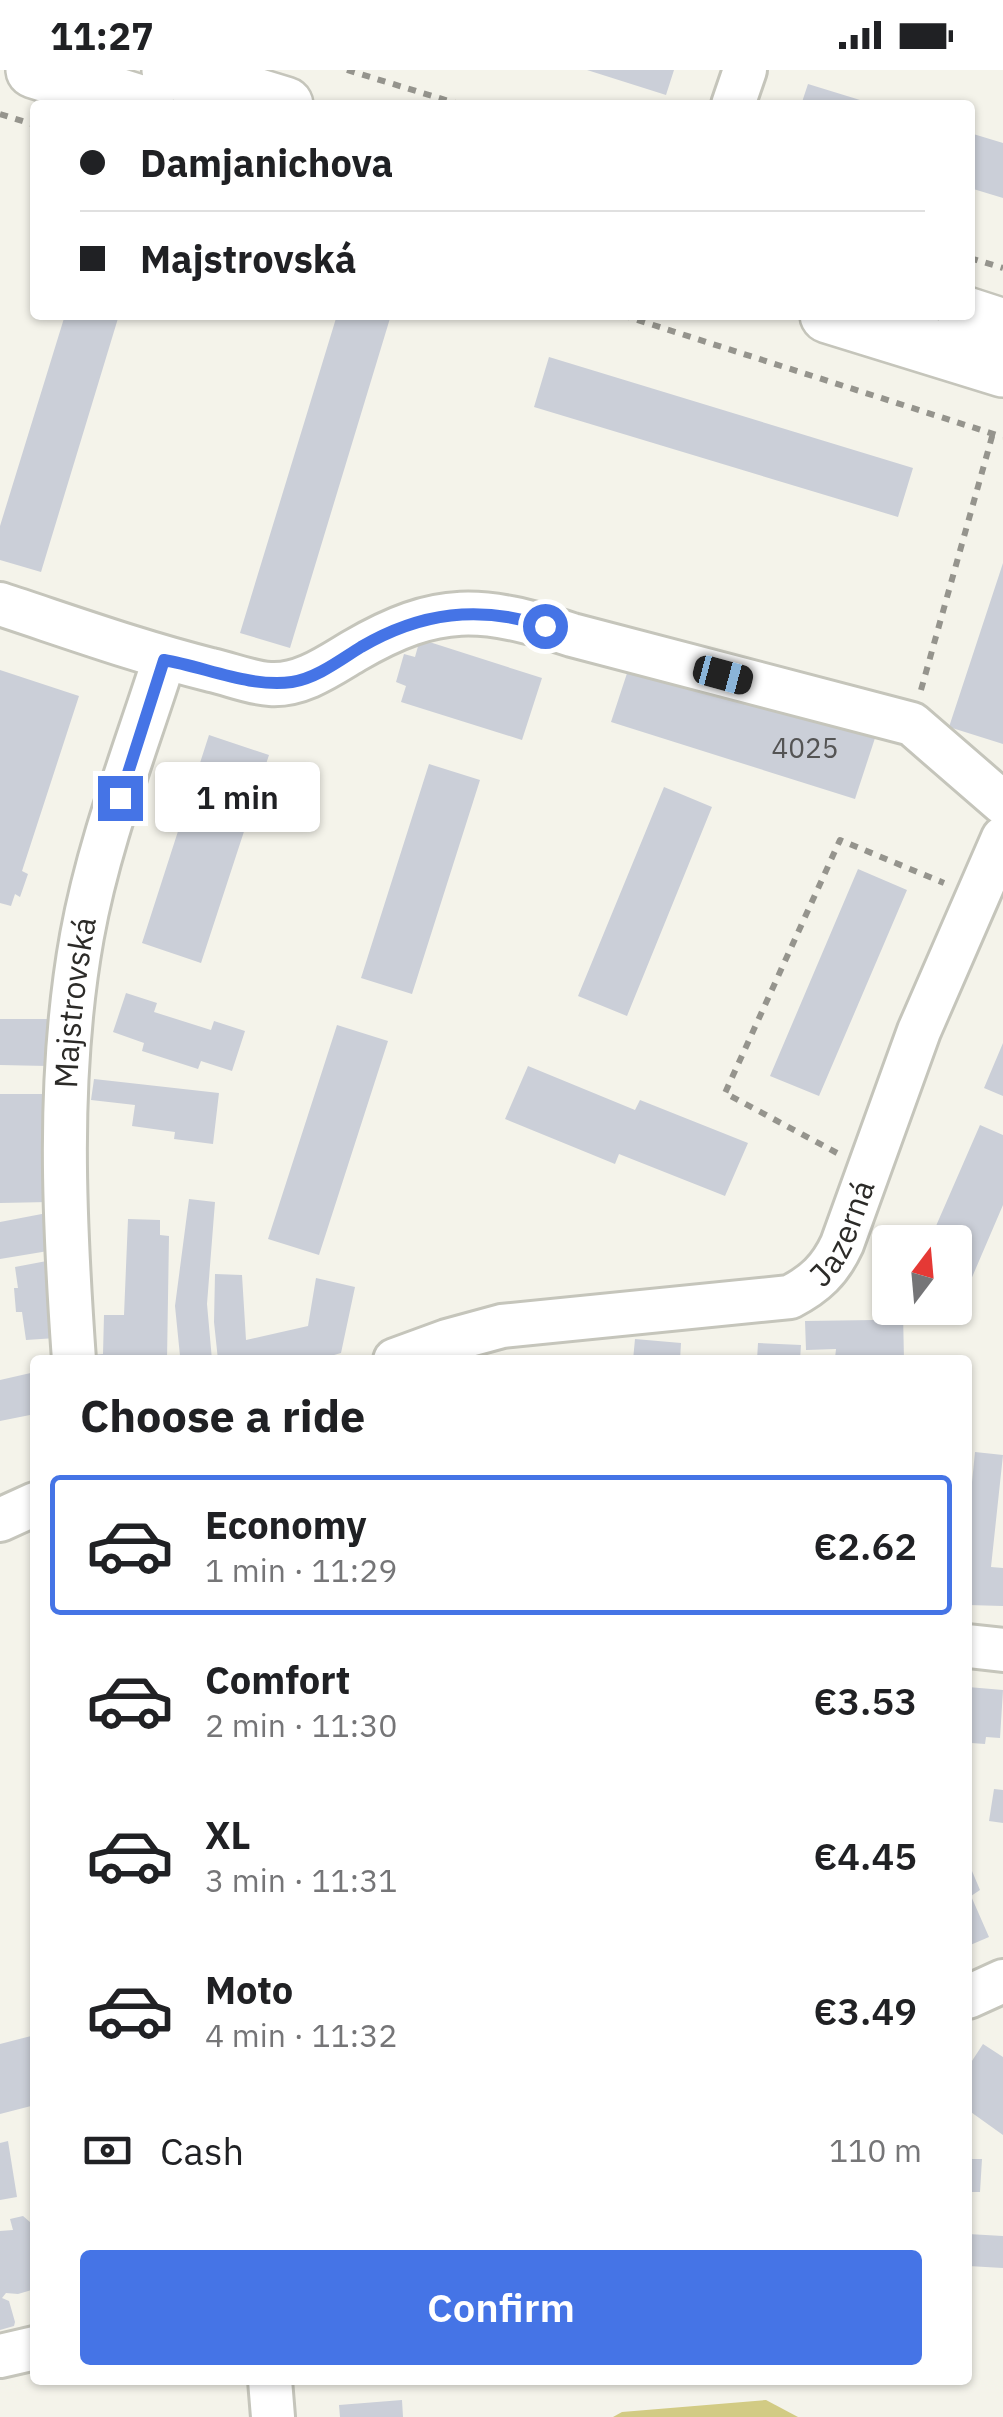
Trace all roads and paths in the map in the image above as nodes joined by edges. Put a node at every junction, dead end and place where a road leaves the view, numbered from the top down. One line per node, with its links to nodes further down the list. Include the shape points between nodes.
1 (34, 70): 5 (main road)
2 (170, 70): 6 (main road)
3 (348, 70): 7 (path)
4 (744, 70): 8 (street)
5 (130, 100)
6 (268, 100)
7 (446, 100)
8 (735, 100)
9 (0, 114): 10 (path)
10 (30, 123)
11 (975, 260): 12 (path)
12 (1003, 268)
13 (975, 318): 16 (main road)
14 (638, 320): 18 (path)
15 (844, 320): 17 (main road)
16 (1003, 326)
17 (1003, 369)
18 (993, 434): 19 (path); 22 (path)
19 (1003, 437)
20 (0, 604): 21 (street)
21 (164, 660): 22 (street, via 270,684 298,681 408,623 480,612); 27 (street, Majstrovská, via 98,868 70,1012 66,1252)
22 (912, 724): 23 (street)
23 (1003, 804)
24 (1003, 838): 25 (street, Jazerná)
25 (978, 896): 26 (street, Jazerná); 26 (path, via 840,840 725,1093)
26 (868, 1169): 28 (street, Jazerná, via 834,1261 790,1297 502,1326)
27 (74, 1355)
28 (409, 1355)
29 (30, 1506): 30 (street)
30 (0, 1520)
31 (972, 1646): 32 (street)
32 (1003, 1650)
33 (30, 2349): 34 (street)
34 (0, 2356)
35 (270, 2385): 36 (street)
36 (273, 2417)

